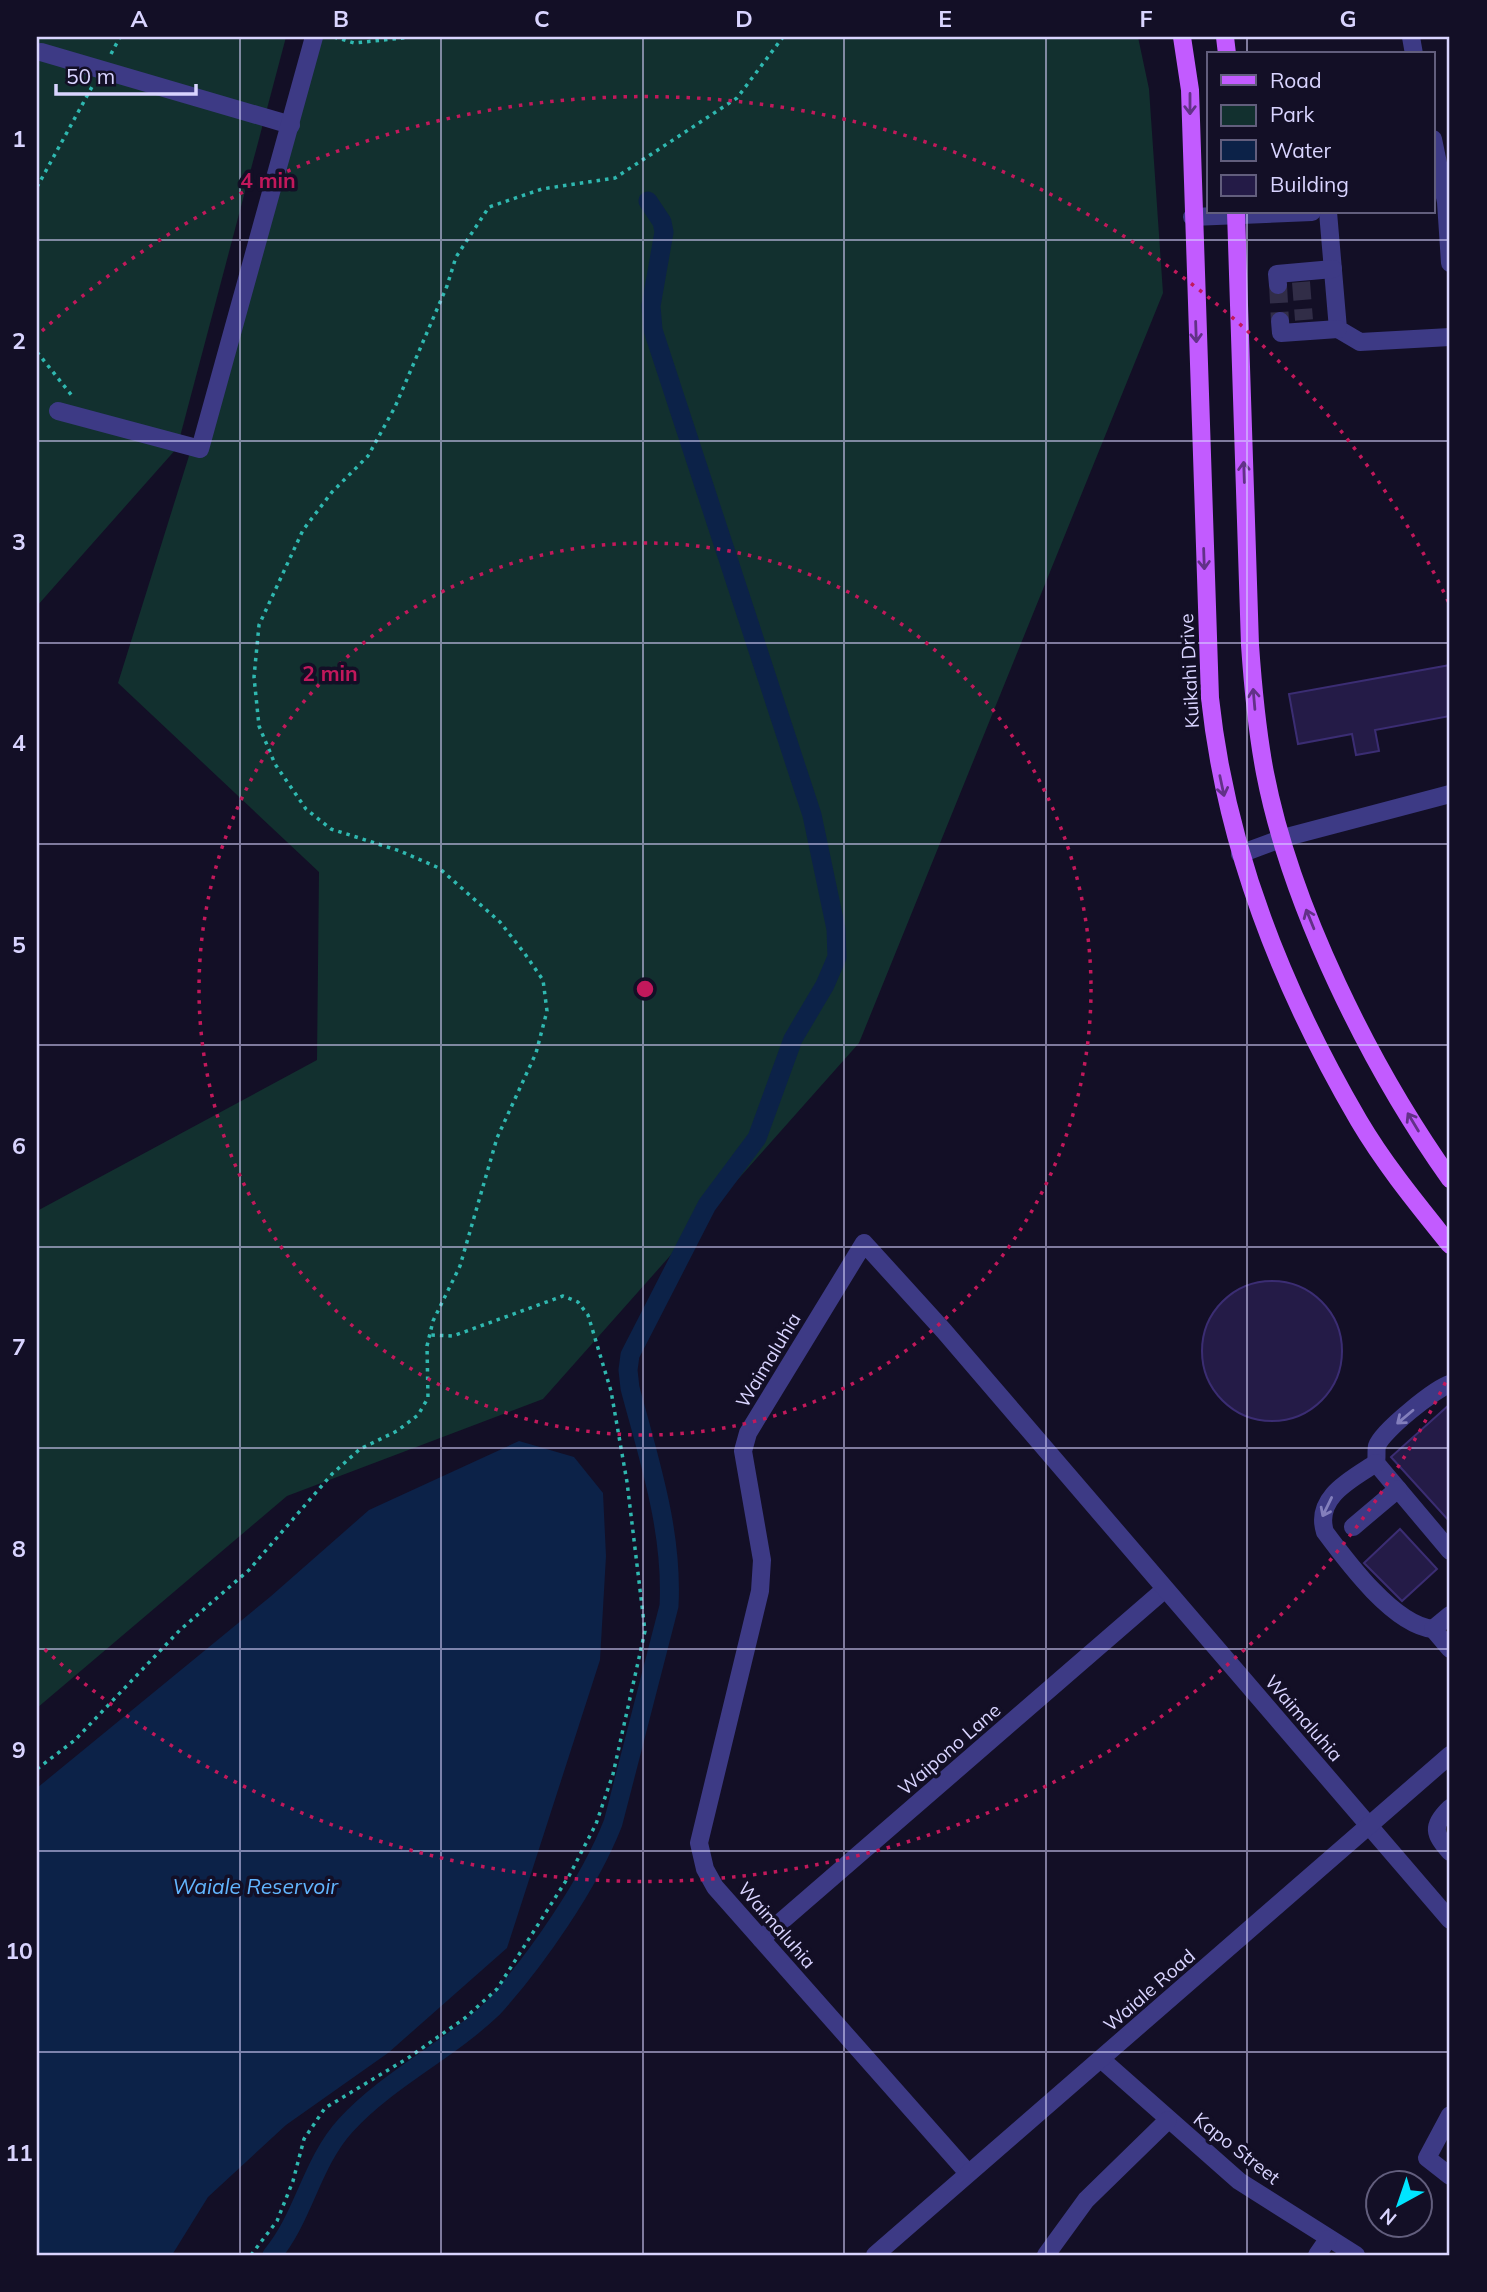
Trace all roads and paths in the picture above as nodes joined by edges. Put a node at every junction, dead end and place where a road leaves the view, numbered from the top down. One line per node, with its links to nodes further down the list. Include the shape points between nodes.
1 (120, 37): 8 (path)
2 (314, 37): 9 (street)
3 (334, 37): 4 (path, via 354,43)
4 (412, 37)
5 (783, 37): 30 (path, via 737,98 615,178 542,189 489,207 456,257 395,407 368,456 303,530 259,625 254,677 259,726 275,764 306,809 331,829 439,868 500,922 543,980 547,1011 536,1054 497,1138 460,1266)
6 (1182, 37): 15 (main road, Kuikahi Drive, one-way to 15, via 1189,90)
7 (41, 52): 8 (street)
8 (102, 70): 9 (street); 11 (path)
9 (291, 125): 24 (street, via 200,449)
10 (1434, 145): 12 (street)
11 (37, 187)
12 (1443, 202): 16 (street)
13 (1236, 214): 15 (street); 26 (main road, one-way to 13, via 1265,775 1250,645)
14 (1328, 214): 17 (street)
15 (1192, 217): 27 (main road, Kuikahi Drive, one-way to 27, via 1210,698 1216,758)
16 (1450, 263)
17 (1334, 270): 18 (street, via 1300,277 1277,274); 20 (street)
18 (1278, 285)
19 (1280, 321): 20 (street, via 1281,333 1304,326)
20 (1338, 329): 21 (street, via 1360,342)
21 (1450, 337)
22 (37, 352): 24 (path)
23 (58, 411): 24 (street)
24 (90, 420)
25 (1450, 794): 26 (street)
26 (1283, 838): 27 (street); 28 (main road, one-way to 26, via 1382,1070 1318,941)
27 (1240, 854): 29 (main road, Kuikahi Drive, via 1282,968 1359,1121)
28 (1450, 1179)
29 (1450, 1245)
30 (430, 1335): 41 (path, via 428,1398 418,1415 359,1449 332,1474 249,1570 180,1630 75,1740); 53 (path, via 453,1336 563,1296 578,1302 588,1315 611,1391 627,1482 645,1631 639,1663 613,1774 596,1824 519,1959 497,1989 465,2018 325,2108 304,2139 277,2221)
31 (1450, 1384): 32 (street, one-way to 32, via 1384,1435 1377,1446)
32 (1376, 1463): 33 (street); 38 (street, one-way to 38, via 1325,1505 1321,1519 1325,1531 1396,1612 1419,1628)
33 (1398, 1489): 34 (street); 35 (street)
34 (1353, 1527)
35 (1450, 1551)
36 (1164, 1590): 43 (street, Waimaluhia); 46 (street, Waipono Lane); 46 (street, Waimaluhia, via 864,1243 748,1433 743,1451 761,1560 761,1591 699,1843 715,1887)
37 (1450, 1615): 38 (street)
38 (1433, 1629): 39 (street)
39 (1450, 1649)
40 (1450, 1755): 43 (street, Waiale Road)
41 (37, 1769)
42 (1450, 1808): 44 (street, via 1434,1828)
43 (1369, 1825): 45 (street, Waimaluhia); 47 (street, Waiale Road)
44 (1450, 1852)
45 (1450, 1920)
46 (761, 1939): 50 (street, Waimaluhia)
47 (1101, 2060): 49 (street, Kapo Street); 50 (street, Waiale Road)
48 (1450, 2115): 51 (street, via 1427,2158)
49 (1168, 2120): 52 (street, Kapo Street, via 1239,2180); 55 (street, via 1086,2200)
50 (968, 2173): 54 (street, Waiale Road)
51 (1450, 2176)
52 (1328, 2239): 56 (street); 57 (street, Kapo Street)
53 (251, 2255)
54 (875, 2255)
55 (1046, 2255)
56 (1318, 2255)
57 (1356, 2255)

